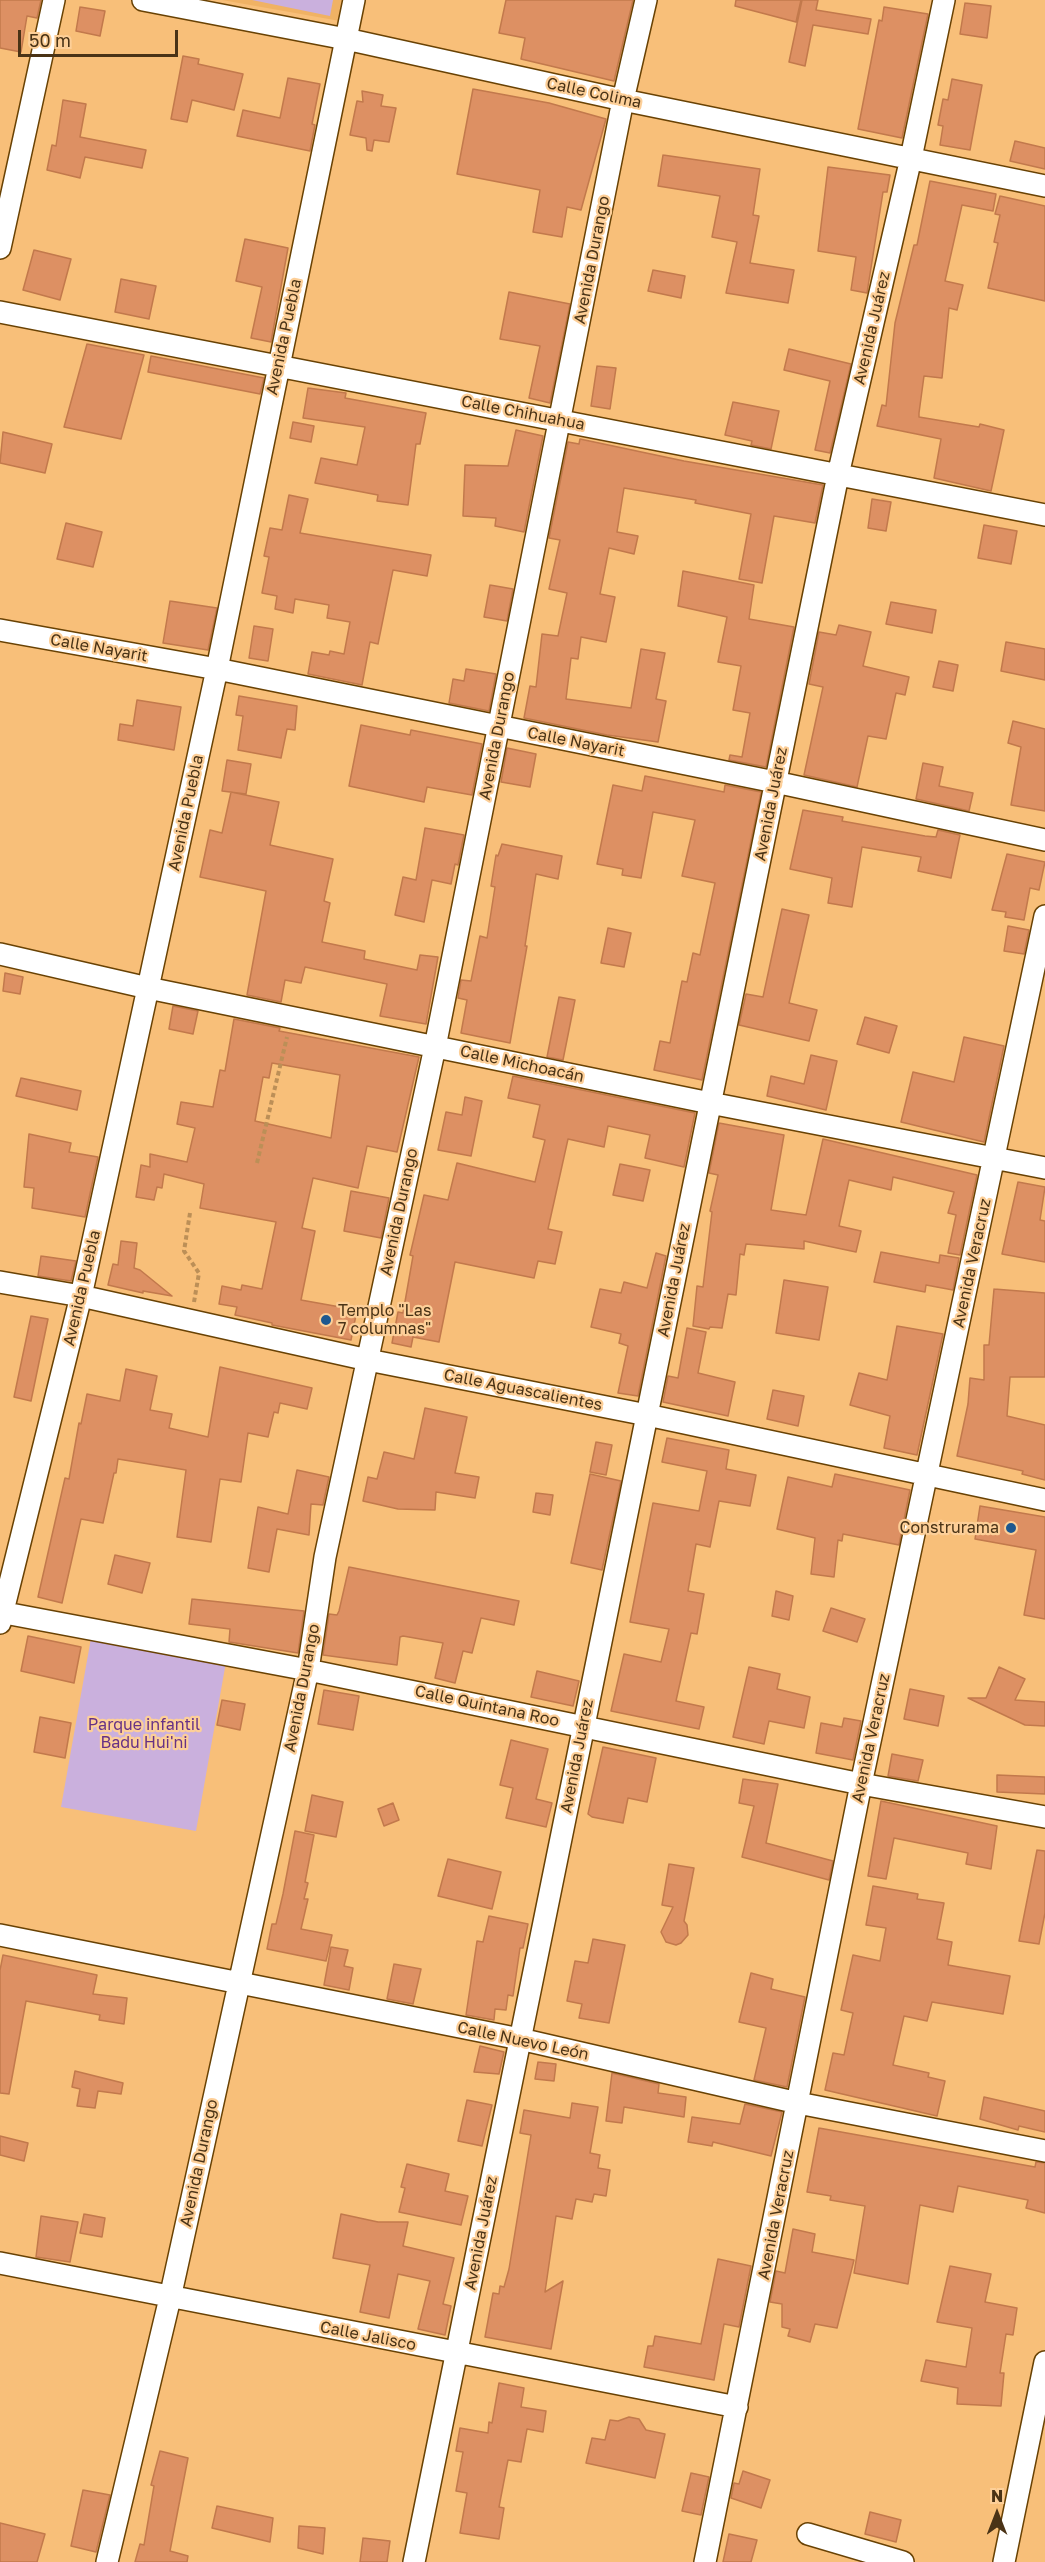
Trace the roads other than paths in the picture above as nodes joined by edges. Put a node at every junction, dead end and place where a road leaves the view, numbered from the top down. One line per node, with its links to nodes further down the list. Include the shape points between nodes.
1 (54, 0): 10 (street)
2 (143, 0): 6 (street, Calle Colima)
3 (354, 0): 6 (street, Avenida Puebla)
4 (646, 0): 7 (street, Avenida Durango)
5 (944, 0): 8 (street, Avenida Juárez)
6 (346, 39): 7 (street, Calle Colima); 12 (street, Avenida Puebla)
7 (623, 100): 8 (street, Calle Colima); 13 (street, Avenida Durango)
8 (911, 158): 9 (street, Calle Colima); 14 (street, Avenida Juárez)
9 (1045, 186)
10 (0, 248)
11 (0, 312): 12 (street, Calle Chihuahua)
12 (278, 366): 13 (street, Calle Chihuahua); 17 (street, Avenida Puebla)
13 (561, 421): 14 (street, Calle Chihuahua); 18 (street, Avenida Durango)
14 (837, 475): 15 (street, Calle Chihuahua); 19 (street, Avenida Juárez)
15 (1045, 515)
16 (0, 630): 17 (street, Calle Nayarit)
17 (217, 669): 18 (street, Calle Nayarit); 23 (street, Avenida Puebla)
18 (499, 727): 19 (street, Calle Nayarit); 24 (street, Avenida Durango)
19 (775, 782): 20 (street, Calle Nayarit); 25 (street, Avenida Juárez)
20 (1045, 840)
21 (1045, 916): 26 (street, Avenida Veracruz)
22 (0, 954): 23 (street, Calle Michoacán)
23 (148, 988): 24 (street, Calle Michoacán); 29 (street, Avenida Puebla)
24 (435, 1047): 25 (street, Calle Michoacán); 30 (street, Avenida Durango)
25 (710, 1103): 26 (street, Calle Michoacán); 31 (street, Avenida Juárez)
26 (993, 1158): 27 (street, Calle Michoacán); 32 (street, Avenida Veracruz)
27 (1045, 1168)
28 (0, 1282): 29 (street, Calle Aguascalientes)
29 (81, 1296): 30 (street, Calle Aguascalientes); 34 (street, Avenida Puebla)
30 (368, 1360): 31 (street, Calle Aguascalientes); 35 (street, Avenida Durango, via 325,1557)
31 (647, 1415): 32 (street, Calle Aguascalientes); 36 (street, Avenida Juárez)
32 (927, 1476): 33 (street, Calle Aguascalientes); 37 (street, Avenida Veracruz)
33 (1045, 1500)
34 (1, 1616): 35 (street, Calle Quintana Roo)
35 (308, 1670): 36 (street, Calle Quintana Roo); 40 (street, Avenida Durango)
36 (583, 1726): 37 (street, Calle Quintana Roo); 41 (street, Avenida Juárez)
37 (861, 1784): 38 (street, Calle Quintana Roo); 42 (street, Avenida Veracruz)
38 (1045, 1817)
39 (0, 1935): 40 (street, Calle Nuevo León)
40 (238, 1983): 41 (street, Calle Nuevo León); 45 (street, Avenida Durango)
41 (520, 2039): 42 (street, Calle Nuevo León); 46 (street, Avenida Juárez)
42 (798, 2103): 43 (street, Calle Nuevo León); 48 (street, Avenida Veracruz)
43 (1045, 2151)
44 (0, 2263): 45 (street, Calle Jalisco)
45 (170, 2298): 46 (street, Calle Jalisco); 50 (street, Avenida Durango)
46 (456, 2353): 48 (street, Calle Jalisco); 51 (street, Avenida Juárez)
47 (1045, 2362): 54 (street)
48 (737, 2407): 52 (street, Avenida Veracruz)
49 (808, 2534): 53 (street)
50 (107, 2562)
51 (414, 2562)
52 (705, 2562)
53 (903, 2562)
54 (1004, 2562)

